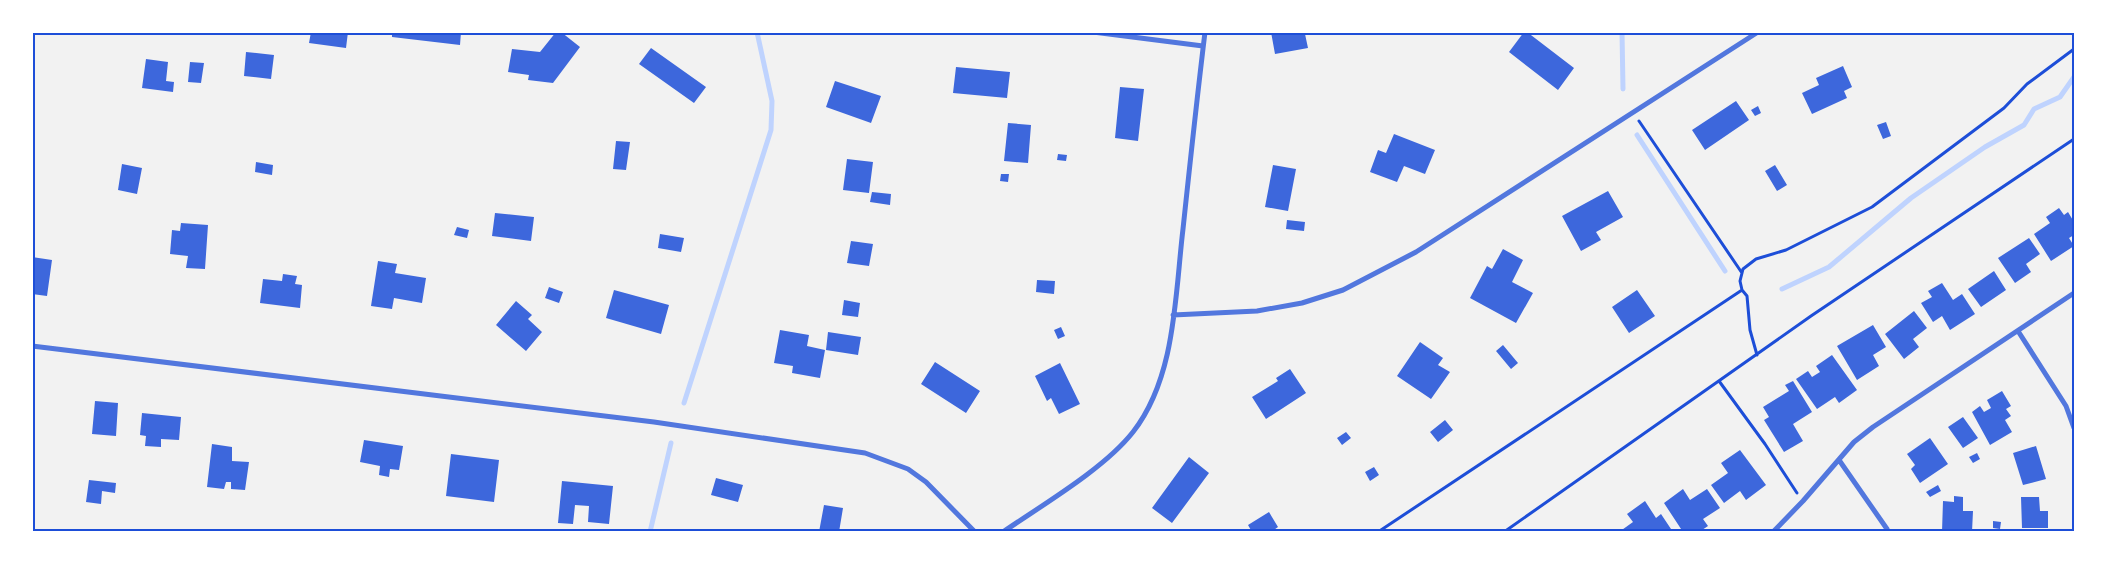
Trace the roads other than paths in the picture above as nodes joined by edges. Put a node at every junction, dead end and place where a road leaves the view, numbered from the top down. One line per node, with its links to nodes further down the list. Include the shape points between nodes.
1 (1092, 32): 4 (street)
2 (1205, 32): 4 (street)
3 (1758, 32): 6 (street, via 1416,252 1343,290 1302,303 1257,311)
4 (1204, 46): 6 (street)
5 (2074, 293): 7 (street)
6 (1173, 315): 13 (street, via 1161,376 1132,432 1069,487)
7 (2018, 331): 9 (street, via 2066,406); 10 (street, via 1873,427)
8 (32, 346): 12 (street, via 654,422 865,453 908,469 926,482)
9 (2074, 428)
10 (1838, 460): 11 (street); 14 (street)
11 (1887, 529)
12 (975, 532)
13 (1003, 532)
14 (1773, 532)

